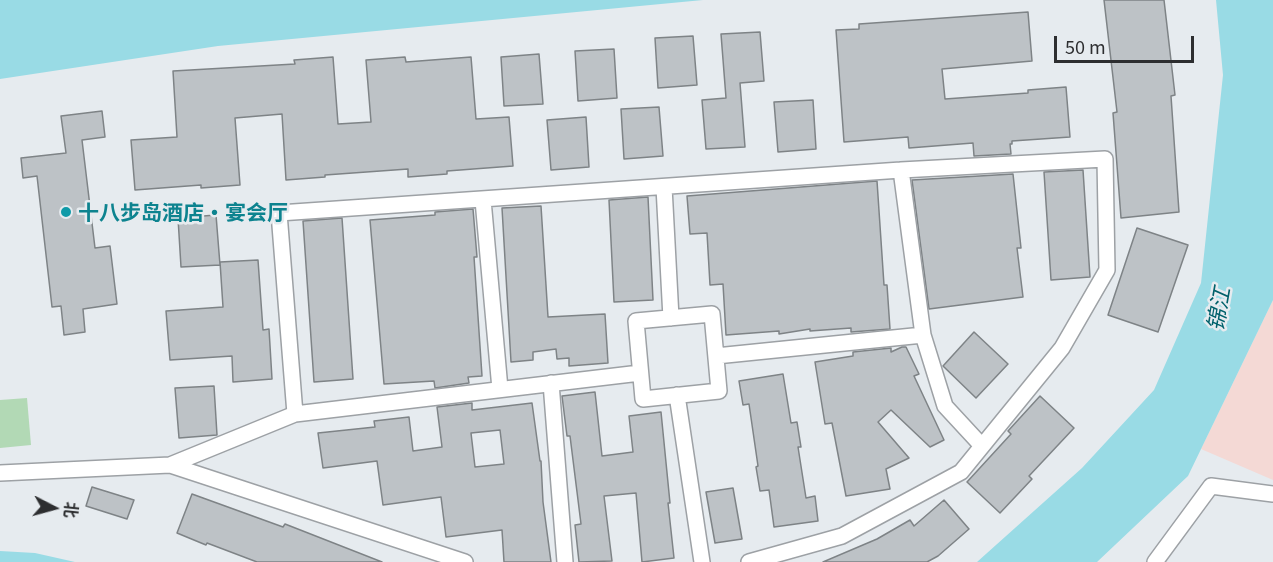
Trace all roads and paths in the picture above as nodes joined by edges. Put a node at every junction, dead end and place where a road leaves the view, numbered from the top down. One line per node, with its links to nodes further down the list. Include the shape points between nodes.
1 (901, 170): 2 (street); 5 (street); 12 (street, via 1105,159 1107,270 1062,348)
2 (664, 188): 3 (street); 4 (street)
3 (483, 200): 9 (street); 11 (street, via 279,213)
4 (671, 318): 6 (street, via 712,314); 7 (street, via 636,321)
5 (923, 336): 6 (street); 12 (street, via 945,406)
6 (716, 356): 10 (street, via 719,392)
7 (640, 373): 8 (street); 10 (street, via 643,399)
8 (551, 383): 9 (street); 17 (street)
9 (500, 389): 11 (street)
10 (677, 395): 18 (street)
11 (295, 414): 13 (street)
12 (982, 446): 19 (street, via 961,472 842,536)
13 (170, 465): 14 (street); 16 (street)
14 (0, 473)
15 (1273, 494): 20 (street, via 1211,486)
16 (465, 562)
17 (566, 562)
18 (702, 562)
19 (749, 562)
20 (1155, 562)

